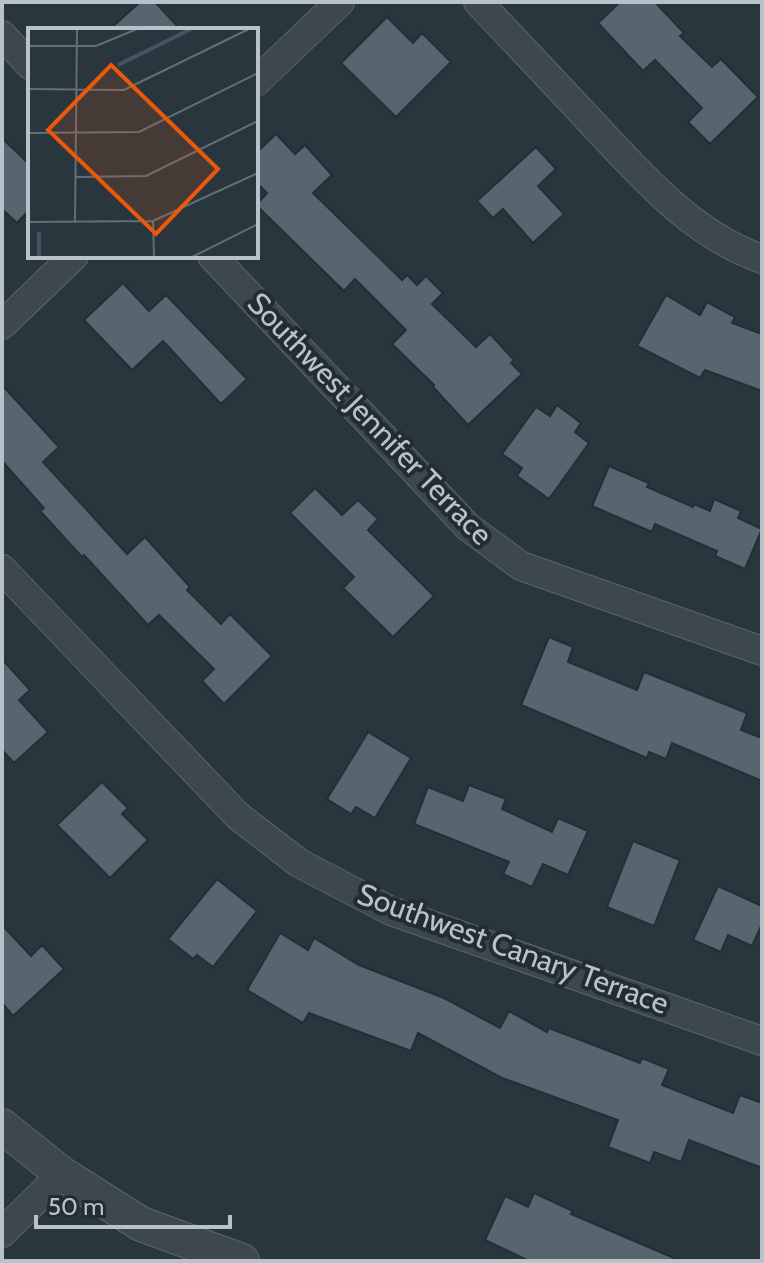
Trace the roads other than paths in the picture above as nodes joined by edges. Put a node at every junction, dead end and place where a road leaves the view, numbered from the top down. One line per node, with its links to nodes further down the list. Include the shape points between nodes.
1 (340, 2): 5 (street)
2 (478, 2): 8 (street, via 690,222)
3 (2, 35): 4 (street)
4 (28, 63)
5 (258, 80)
6 (72, 258): 9 (street)
7 (214, 258): 11 (street, Southwest Jennifer Terrace, via 468,527 521,566)
8 (762, 259)
9 (2, 325)
10 (2, 569): 12 (street, Southwest Canary Terrace, via 238,816 299,863 391,911)
11 (762, 651)
12 (762, 1041)
13 (2, 1126): 14 (street)
14 (62, 1174): 15 (street); 16 (street, via 141,1224)
15 (2, 1233)
16 (242, 1261)

